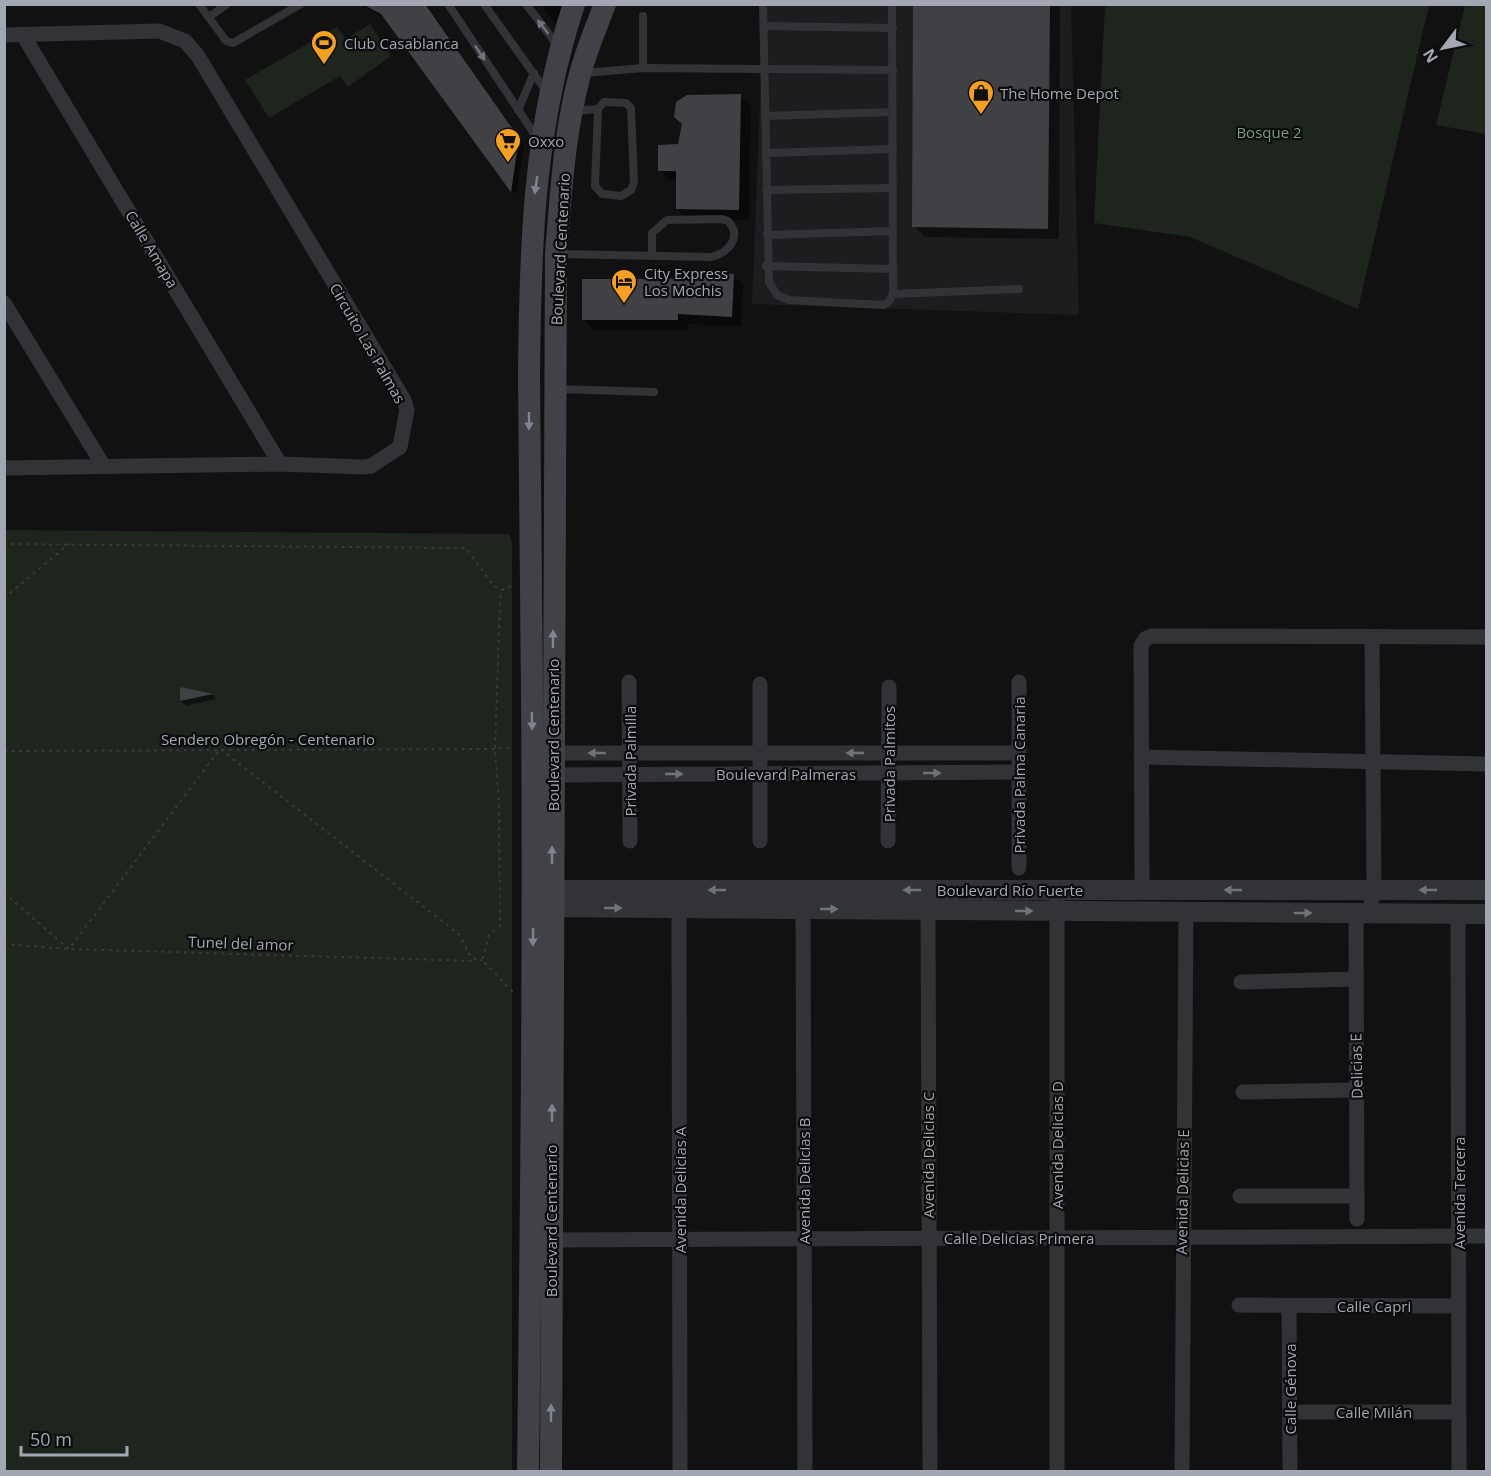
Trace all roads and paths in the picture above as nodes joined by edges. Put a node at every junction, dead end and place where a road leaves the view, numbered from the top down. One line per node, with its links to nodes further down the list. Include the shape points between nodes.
1 (199, 4): 12 (lane)
2 (227, 4): 12 (lane)
3 (301, 4): 12 (lane, via 233,43)
4 (448, 4): 25 (lane, one-way to 25)
5 (484, 4): 21 (lane)
6 (526, 4): 17 (lane, one-way to 6)
7 (574, 4): 17 (main road, Boulevard Centenario)
8 (604, 4): 22 (main road, Boulevard Centenario)
9 (763, 4): 13 (lane)
10 (892, 4): 14 (lane)
11 (643, 16): 18 (lane)
12 (208, 17)
13 (764, 26): 14 (lane); 19 (lane)
14 (892, 28): 20 (lane)
15 (23, 35): 16 (street, Circuito Las Palmas); 46 (street, Calle Amapa); 46 (street, Circuito Las Palmas, via 159,32 185,41 198,56 404,400 407,410 400,447 371,466)
16 (4, 36)
17 (561, 49): 23 (main road, Boulevard Centenario)
18 (643, 68): 19 (lane); 22 (lane)
19 (765, 70): 20 (lane); 28 (lane)
20 (893, 70): 27 (lane)
21 (534, 73): 23 (lane); 25 (lane)
22 (580, 74): 26 (main road, Boulevard Centenario)
23 (550, 96): 29 (main road, Boulevard Centenario)
24 (598, 109): 24 (lane, via 596,189 602,194 621,196 631,190 634,182 631,108 626,103 604,102); 26 (lane)
25 (518, 110): 29 (lane)
26 (572, 111): 36 (main road, Boulevard Centenario)
27 (893, 112): 28 (lane); 30 (lane)
28 (765, 116): 31 (lane)
29 (542, 145): 43 (main road, Boulevard Centenario, one-way to 43, via 530,247)
30 (893, 149): 31 (lane); 32 (lane)
31 (766, 153): 33 (lane)
32 (893, 188): 33 (lane); 34 (lane)
33 (766, 190): 35 (lane)
34 (893, 231): 35 (lane); 39 (lane)
35 (767, 235): 38 (lane)
36 (556, 254): 37 (lane); 45 (main road, Boulevard Centenario)
37 (652, 255): 37 (lane, via 652,233 667,220 722,219 733,230 732,244 722,254)
38 (766, 266): 39 (lane); 41 (lane, via 773,290 789,300 883,305)
39 (893, 269): 41 (lane)
40 (1019, 289): 41 (lane)
41 (893, 294)
42 (4, 303): 47 (street)
43 (529, 391): 45 (main road); 51 (main road, Boulevard Centenario, one-way to 51)
44 (654, 392): 45 (lane)
45 (555, 393): 68 (main road, Boulevard Centenario, one-way to 45)
46 (280, 464): 47 (street, Circuito Las Palmas)
47 (103, 465): 48 (street, Circuito Las Palmas)
48 (4, 468)
49 (4, 544): 50 (path)
50 (70, 544): 52 (path, via 466,548 494,586); 53 (path)
51 (530, 586): 52 (path, via 508,586); 68 (main road, Boulevard Centenario, one-way to 68)
52 (502, 590): 61 (path)
53 (4, 598)
54 (1486, 637): 55 (street)
55 (1372, 639): 67 (street, via 1145,639 1141,646); 69 (street, Delicias E)
56 (629, 682): 63 (street, Privada Palmilla)
57 (1018, 682): 66 (street, Privada Palma Canaria)
58 (760, 684): 64 (street)
59 (889, 687): 65 (street, Privada Palmitos)
60 (220, 749): 61 (path, Sendero Obregón - Centenario); 62 (path, Sendero Obregón - Centenario); 94 (path); 96 (path, via 460,935)
61 (495, 749): 68 (path, Sendero Obregón - Centenario); 95 (path, via 500,805 500,926 489,935)
62 (4, 752)
63 (630, 753): 64 (street, Boulevard Palmeras); 68 (street, Boulevard Palmeras, one-way to 68); 73 (street, Privada Palmilla)
64 (760, 753): 65 (street, Boulevard Palmeras, one-way to 64); 74 (street)
65 (889, 753): 66 (street, Boulevard Palmeras); 72 (street, Privada Palmitos)
66 (1019, 753): 71 (street, Privada Palma Canaria)
67 (1142, 757): 69 (street); 80 (street)
68 (546, 758): 73 (street, Boulevard Palmeras); 84 (main road, Boulevard Centenario, one-way to 68); 84 (main road, Boulevard Centenario)
69 (1373, 762): 70 (street); 81 (street, Delicias E)
70 (1486, 764)
71 (1019, 772): 72 (street, Boulevard Palmeras, one-way to 71); 78 (street, Privada Palma Canaria)
72 (889, 773): 74 (street, Boulevard Palmeras); 77 (street, Privada Palmitos)
73 (631, 774): 74 (street, Boulevard Palmeras, one-way to 74); 76 (street, Privada Palmilla)
74 (760, 774): 75 (street)
75 (760, 840)
76 (630, 841)
77 (888, 841)
78 (1019, 868)
79 (1056, 890): 80 (street, Boulevard Río Fuerte); 85 (street, Boulevard Río Fuerte, one-way to 85); 88 (street, Avenida Delicias D)
80 (1142, 890): 81 (street, Boulevard Río Fuerte, one-way to 80)
81 (1374, 890): 82 (street, Boulevard Río Fuerte, one-way to 81); 90 (street, Delicias E)
82 (1486, 890)
83 (4, 893): 94 (path)
84 (543, 898): 85 (street, Boulevard Río Fuerte, one-way to 84); 86 (street, Boulevard Río Fuerte, one-way to 86); 99 (main road, Boulevard Centenario, one-way to 99); 112 (main road, Boulevard Centenario, one-way to 84)
85 (803, 900): 86 (street, Boulevard Río Fuerte); 87 (street, Boulevard Río Fuerte, one-way to 87); 111 (street, Avenida Delicias B)
86 (679, 908): 110 (street, Avenida Delicias A)
87 (928, 910): 88 (street, Boulevard Río Fuerte, one-way to 88); 108 (street, Avenida Delicias C)
88 (1058, 911): 89 (street, Boulevard Río Fuerte); 109 (street, Avenida Delicias D)
89 (1186, 912): 90 (street, Boulevard Río Fuerte, one-way to 90); 107 (street, Avenida Delicias E)
90 (1363, 913): 91 (street, Boulevard Río Fuerte); 97 (street, Delicias E)
91 (1458, 914): 92 (street, Boulevard Río Fuerte); 105 (street, Avenida Tercera)
92 (1486, 914)
93 (4, 944): 94 (path, Tunel del amor)
94 (69, 948): 96 (path, Tunel del amor)
95 (482, 960): 96 (path); 99 (path, via 516,996)
96 (477, 962)
97 (1355, 979): 98 (street); 100 (street, Delicias E)
98 (1241, 982)
99 (533, 997): 118 (main road, Boulevard Centenario)
100 (1356, 1090): 101 (street); 103 (street, Delicias E)
101 (1243, 1092)
102 (1240, 1196): 103 (street)
103 (1358, 1196): 104 (street, Delicias E)
104 (1357, 1219)
105 (1459, 1236): 106 (street, Calle Delicias Primera); 107 (street, Calle Delicias Primera); 114 (street, Avenida Tercera)
106 (1486, 1236)
107 (1182, 1237): 109 (street, Calle Delicias Primera); 124 (street, Avenida Delicias E)
108 (927, 1238): 109 (street, Calle Delicias Primera); 111 (street, Calle Delicias Primera); 122 (street, Avenida Delicias C)
109 (1057, 1238): 123 (street, Avenida Delicias D)
110 (681, 1239): 111 (street, Calle Delicias Primera); 112 (street, Calle Delicias Primera); 120 (street, Avenida Delicias A)
111 (805, 1239): 121 (street, Avenida Delicias B)
112 (551, 1240): 119 (main road, Boulevard Centenario, one-way to 112)
113 (1239, 1305): 115 (street, Calle Capri)
114 (1459, 1305): 115 (street, Calle Capri); 117 (street, Avenida Tercera)
115 (1289, 1307): 116 (street, Calle Génova)
116 (1290, 1412): 117 (street, Calle Milán); 125 (street, Calle Génova)
117 (1458, 1412): 126 (street, Avenida Tercera)
118 (528, 1472)
119 (551, 1472)
120 (680, 1472)
121 (805, 1472)
122 (930, 1472)
123 (1057, 1472)
124 (1182, 1472)
125 (1290, 1472)
126 (1459, 1472)

